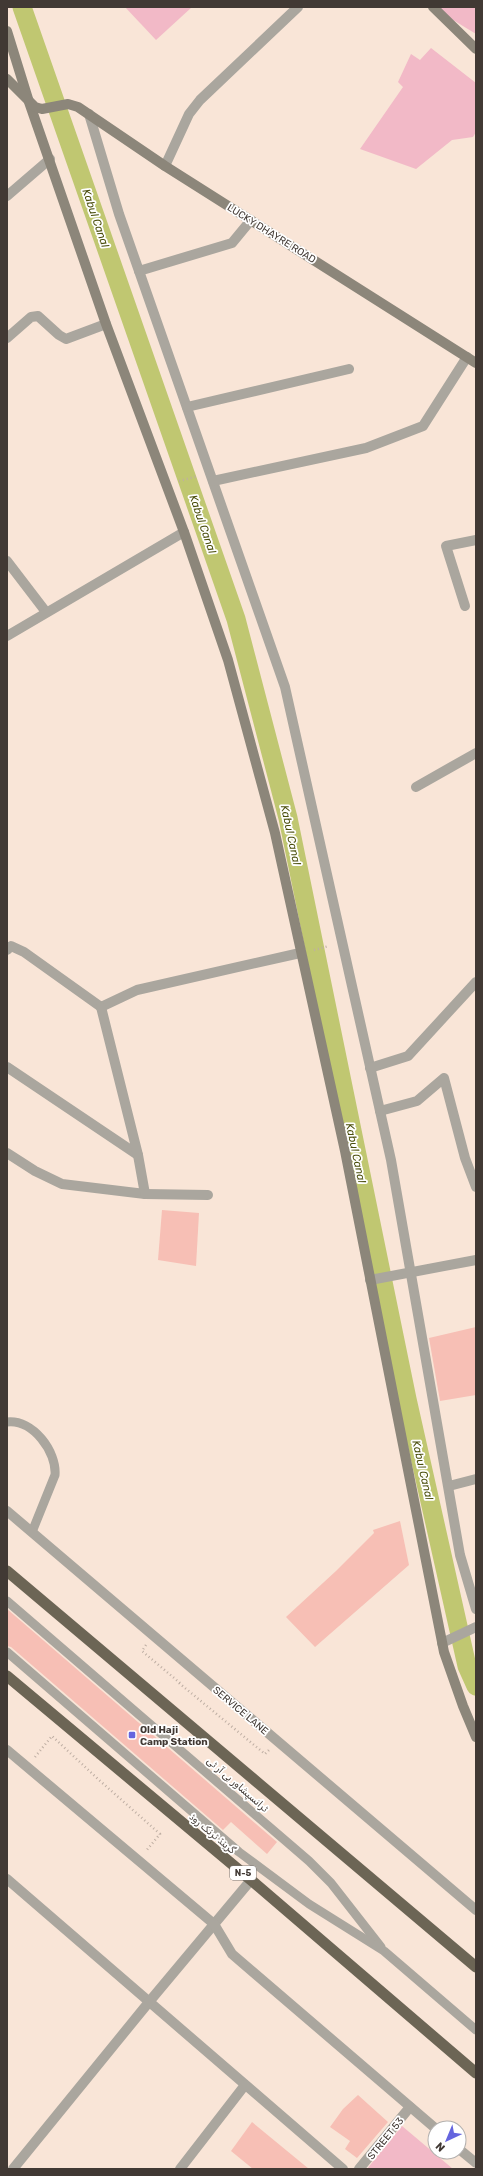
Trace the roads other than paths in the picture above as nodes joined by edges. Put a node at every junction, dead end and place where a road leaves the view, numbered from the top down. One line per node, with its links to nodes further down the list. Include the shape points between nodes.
1 (298, 7): 9 (street, via 200,100 190,114)
2 (433, 7): 4 (main road)
3 (7, 32): 6 (main road)
4 (476, 49)
5 (7, 79): 6 (main road)
6 (29, 102): 7 (main road, LUCKY DHAYRE ROAD, via 42,109 68,104); 8 (main road)
7 (89, 114): 9 (main road, LUCKY DHAYRE ROAD); 12 (street)
8 (50, 159): 10 (street); 13 (main road)
9 (165, 166): 11 (main road, LUCKY DHAYRE ROAD)
10 (7, 196)
11 (251, 220): 12 (street, via 232,243); 15 (main road, LUCKY DHAYRE ROAD)
12 (139, 271): 18 (street)
13 (106, 324): 14 (street, via 66,339 38,316 31,317); 20 (main road)
14 (7, 338)
15 (467, 357): 16 (main road, LUCKY DHAYRE ROAD); 19 (street, via 424,426 366,448)
16 (476, 363)
17 (349, 369): 18 (street)
18 (187, 407): 19 (street)
19 (211, 476): 33 (street, via 285,687)
20 (184, 532): 24 (street); 29 (main road, via 228,660 275,833)
21 (476, 540): 23 (street, via 446,546)
22 (7, 561): 24 (street)
23 (465, 606)
24 (46, 612): 25 (street)
25 (7, 636)
26 (476, 753): 27 (street)
27 (416, 787)
28 (7, 950): 31 (street, via 11,946 24,952)
29 (300, 953): 31 (street, via 137,990); 42 (main road)
30 (476, 982): 33 (street, via 408,1056)
31 (101, 1007): 36 (street)
32 (7, 1067): 36 (street)
33 (370, 1068): 34 (street)
34 (380, 1111): 37 (street, via 417,1101 444,1078 465,1158); 41 (street, via 391,1160)
35 (7, 1153): 38 (street, via 34,1171 62,1184)
36 (138, 1155): 38 (street)
37 (476, 1187)
38 (145, 1194): 39 (street)
39 (208, 1196)
40 (476, 1260): 41 (street)
41 (409, 1273): 42 (street); 45 (street)
42 (371, 1280): 52 (main road)
43 (7, 1422): 47 (lane, via 24,1426 37,1435 47,1445 56,1465 55,1475)
44 (476, 1479): 45 (street)
45 (449, 1486): 50 (street, via 460,1554)
46 (7, 1511): 47 (street, SERVICE LANE)
47 (32, 1532): 59 (street, SERVICE LANE)
48 (7, 1571): 62 (highway)
49 (7, 1601): 61 (lane, ٹرانسپشاور بی آر ٹی, via 309,1861 330,1883)
50 (476, 1609)
51 (476, 1628): 52 (street)
52 (445, 1642): 55 (main road, via 463,1706)
53 (7, 1652): 61 (lane, ٹرانسپشاور بی آر ٹی, via 239,1852 309,1904)
54 (7, 1676): 58 (highway, گرینڈ ٹرنک روڈ / N-5)
55 (475, 1731)
56 (7, 1750): 60 (street)
57 (7, 1879): 63 (street)
58 (251, 1880): 60 (street); 65 (highway, گرینڈ ٹرنک روڈ / N-5)
59 (476, 1910)
60 (214, 1924): 63 (street); 67 (street, via 232,1954)
61 (384, 1951): 64 (lane, ٹرانسپشاور بی آر ٹی)
62 (476, 1967)
63 (149, 2002): 66 (street); 71 (street)
64 (476, 2030)
65 (476, 2073)
66 (245, 2084): 72 (street); 73 (street)
67 (410, 2107): 68 (street); 74 (street, STREET 53)
68 (427, 2121)
69 (467, 2156): 70 (street)
70 (476, 2163)
71 (13, 2169)
72 (180, 2169)
73 (343, 2169)
74 (359, 2169)

